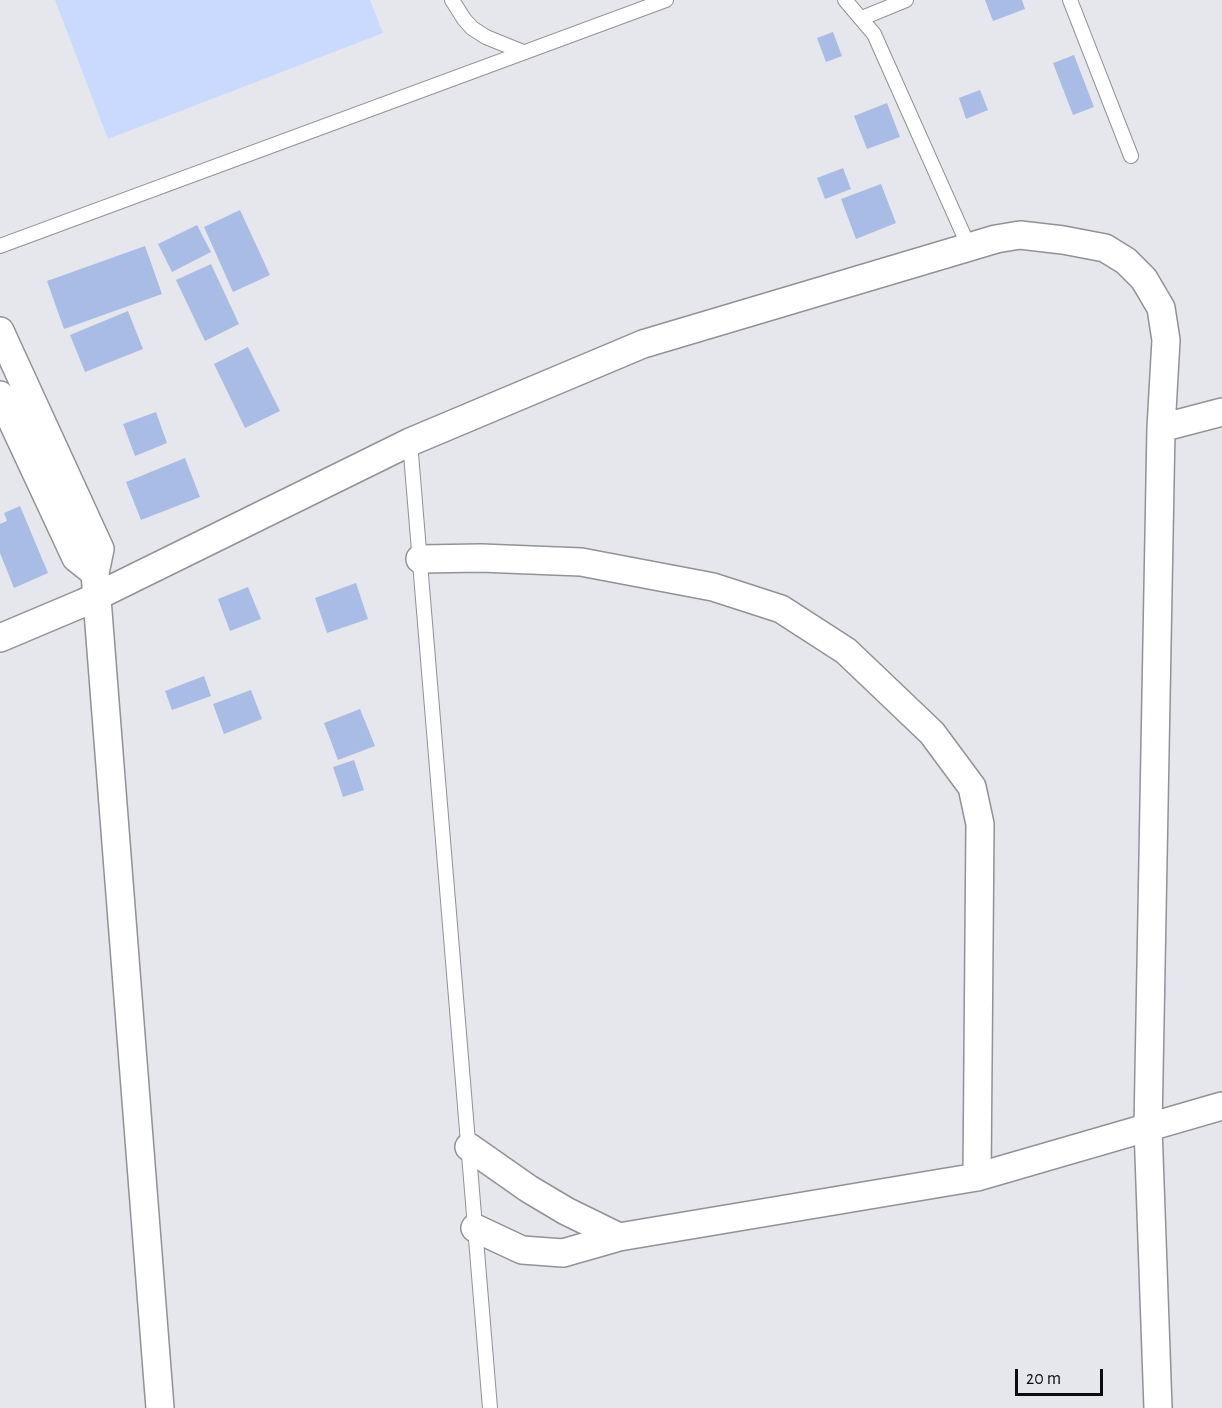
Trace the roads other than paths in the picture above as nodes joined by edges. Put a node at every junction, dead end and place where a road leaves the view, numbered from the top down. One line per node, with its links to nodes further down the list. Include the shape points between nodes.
1 (452, 0): 7 (lane, via 472,28)
2 (666, 0): 7 (lane)
3 (845, 0): 6 (lane)
4 (906, 0): 6 (lane)
5 (1070, 0): 8 (lane)
6 (862, 18): 10 (lane, via 874,34)
7 (523, 52): 9 (lane)
8 (1131, 156)
9 (0, 246)
10 (969, 247): 14 (street, via 1020,235 1105,248 1126,261 1144,279 1161,308 1166,340); 15 (street, via 644,344)
11 (0, 331): 17 (street, via 100,549)
12 (0, 395): 17 (street)
13 (1222, 412): 14 (street)
14 (1161, 428): 20 (street)
15 (410, 442): 16 (lane); 17 (street)
16 (420, 559): 21 (lane); 22 (street, via 581,562 713,587 781,609 846,651 932,733 972,787 980,824)
17 (92, 591): 18 (street); 25 (street)
18 (0, 638)
19 (1222, 1106): 20 (street)
20 (1148, 1127): 22 (street); 27 (street)
21 (469, 1147): 23 (lane); 24 (street, via 529,1189)
22 (977, 1177): 24 (street)
23 (475, 1228): 24 (street, via 522,1250 563,1254); 26 (lane)
24 (619, 1237)
25 (160, 1408)
26 (490, 1408)
27 (1158, 1408)

